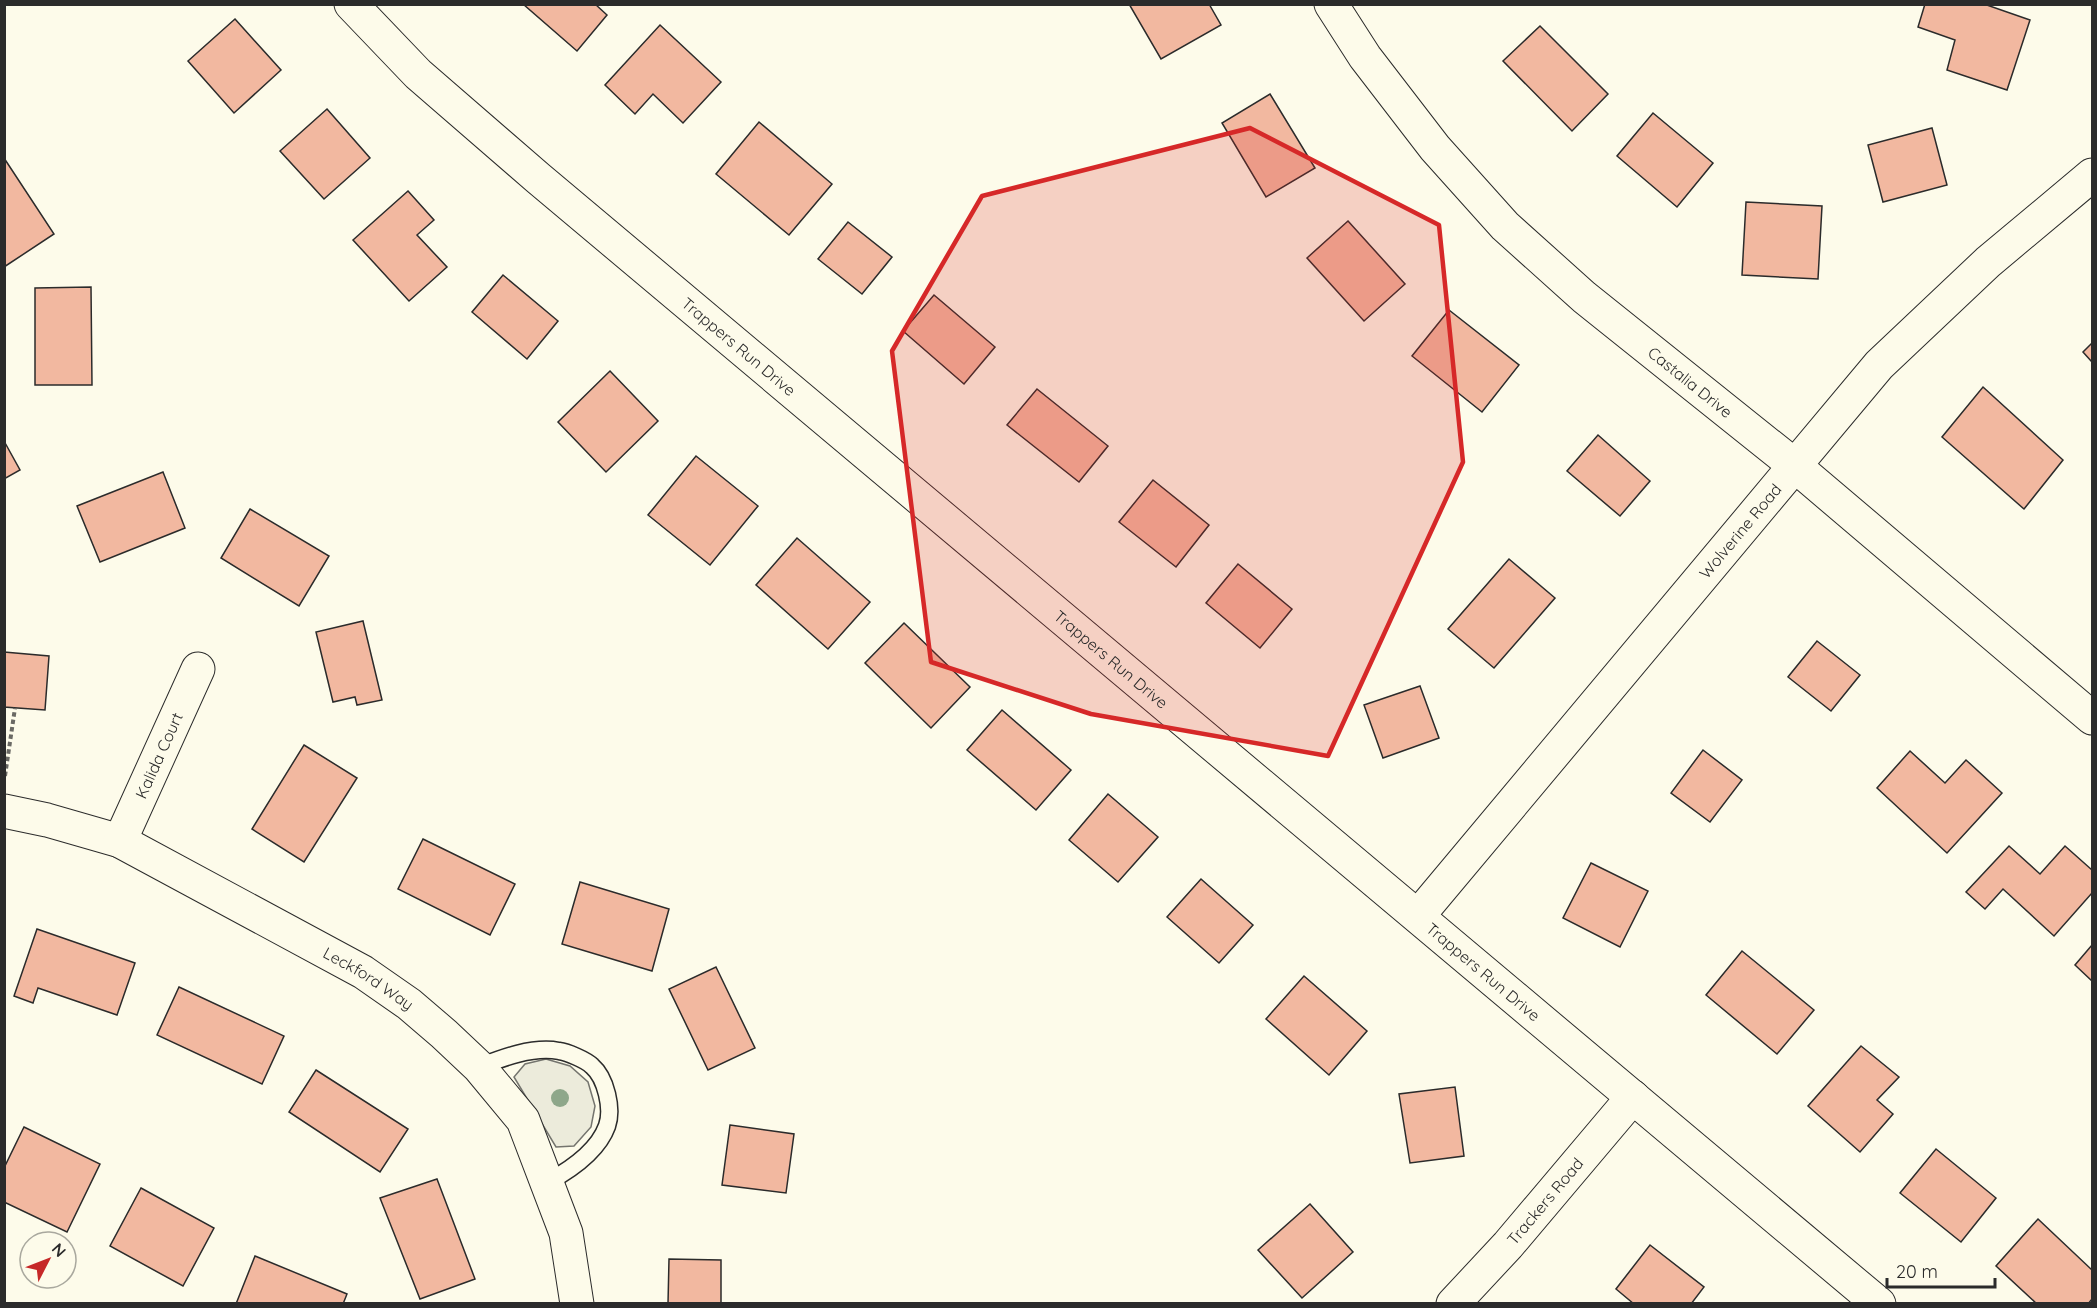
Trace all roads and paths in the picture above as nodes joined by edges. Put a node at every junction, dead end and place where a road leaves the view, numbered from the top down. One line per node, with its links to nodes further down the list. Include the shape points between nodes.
1 (351, 4): 11 (street, Trappers Run Drive, via 418,74 538,178)
2 (1332, 4): 4 (street, Castalia Drive, via 1365,57 1435,148 1505,225 1584,297)
3 (2092, 175): 4 (street, Wolverine Road, via 1936,309 1879,365)
4 (1794, 465): 7 (street, Castalia Drive); 11 (street, Wolverine Road)
5 (198, 669): 10 (street, Kalida Court)
6 (15, 708): 8 (path)
7 (2092, 718)
8 (4, 782)
9 (4, 811): 10 (street, Leckford Way)
10 (120, 841): 12 (street, Leckford Way, via 363,972 409,1004)
11 (1418, 916): 13 (street, Trappers Run Drive)
12 (478, 1067): 14 (street, Leckford Way, via 522,1120); 14 (lane, via 514,1053 559,1051 592,1066 607,1092 608,1125 591,1151)
13 (1633, 1096): 16 (street, Trackers Road); 17 (street, Trappers Run Drive)
14 (548, 1182): 15 (street, Leckford Way, via 566,1233)
15 (577, 1304)
16 (1453, 1304)
17 (1879, 1304)

